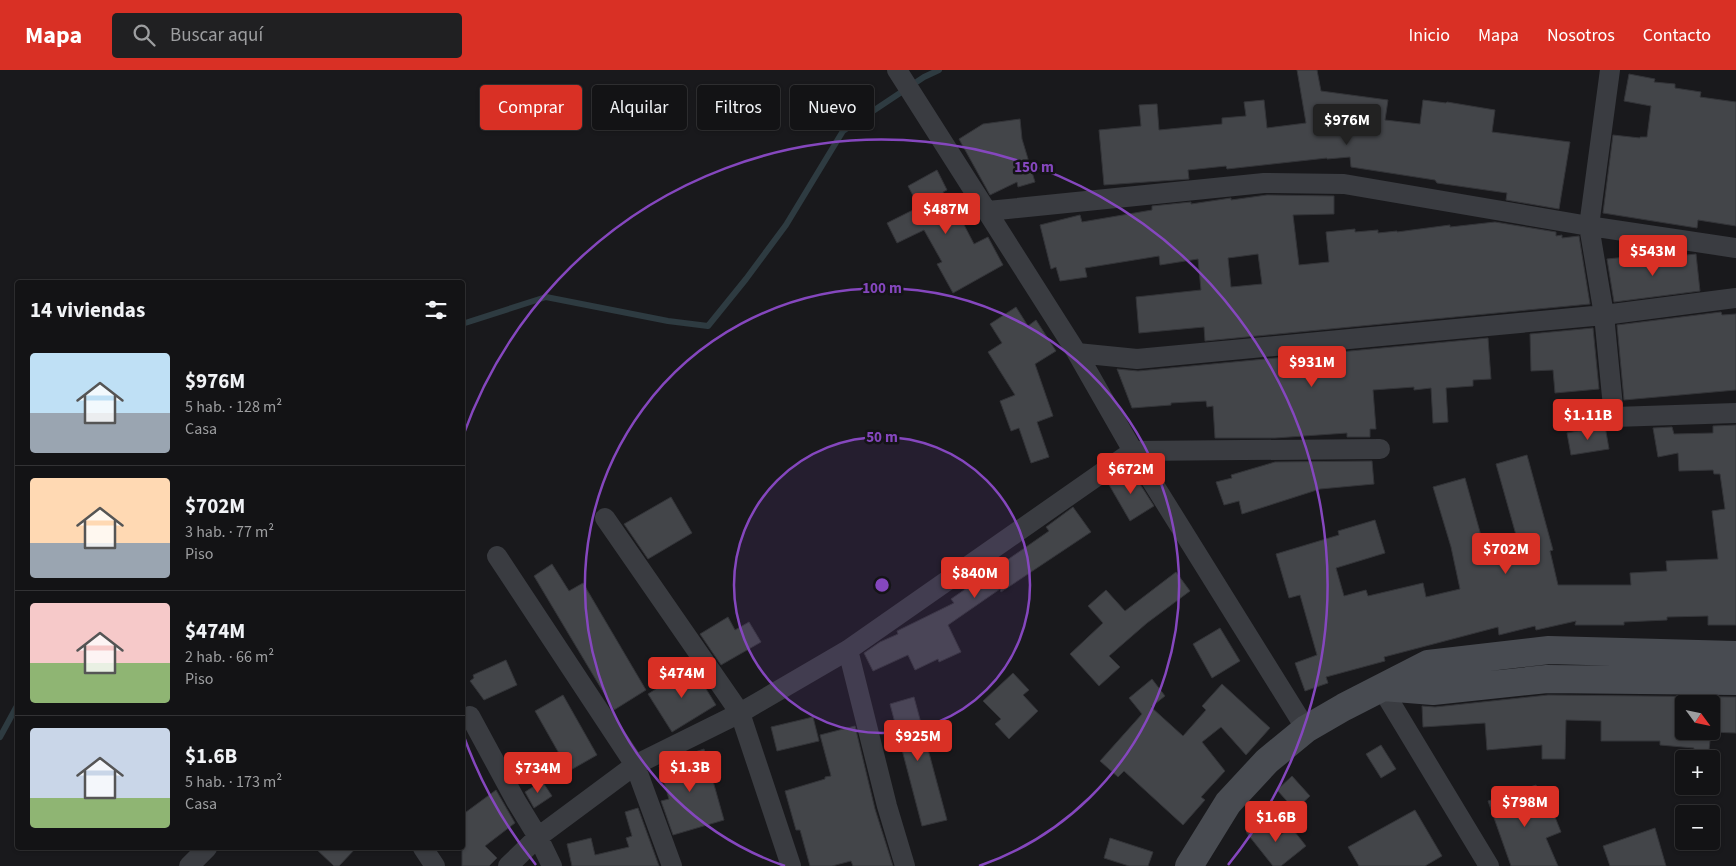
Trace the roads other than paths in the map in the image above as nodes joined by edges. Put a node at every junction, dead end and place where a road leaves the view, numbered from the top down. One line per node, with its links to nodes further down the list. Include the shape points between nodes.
1 (898, 70): 3 (street)
2 (1610, 70): 4 (street)
3 (988, 211): 4 (street, via 1264,183 1344,184); 8 (street)
4 (1589, 226): 5 (street); 7 (street)
5 (1736, 248)
6 (1736, 298): 7 (street)
7 (1604, 315): 8 (street, via 1137,359); 9 (street, via 1614,417)
8 (1077, 353): 11 (street)
9 (1736, 413)
10 (1380, 449): 11 (street)
11 (1134, 451): 14 (street); 20 (street)
12 (605, 518): 18 (street)
13 (497, 556): 21 (street)
14 (848, 650): 18 (street); 31 (street, via 886,806)
15 (1736, 655): 17 (main road, via 1549,650 1428,664)
16 (1736, 681): 17 (main road, via 1547,678 1433,691)
17 (1382, 687): 20 (main road); 33 (street)
18 (740, 713): 21 (street); 30 (street)
19 (470, 716): 22 (street)
20 (1306, 729): 32 (main road, via 1266,761 1228,803)
21 (635, 764): 22 (street); 29 (street)
22 (538, 837): 27 (street); 28 (street)
23 (205, 850): 25 (street)
24 (424, 850): 26 (street)
25 (189, 866)
26 (435, 866)
27 (508, 866)
28 (552, 866)
29 (672, 866)
30 (791, 866)
31 (905, 866)
32 (1189, 866)
33 (1489, 866)

